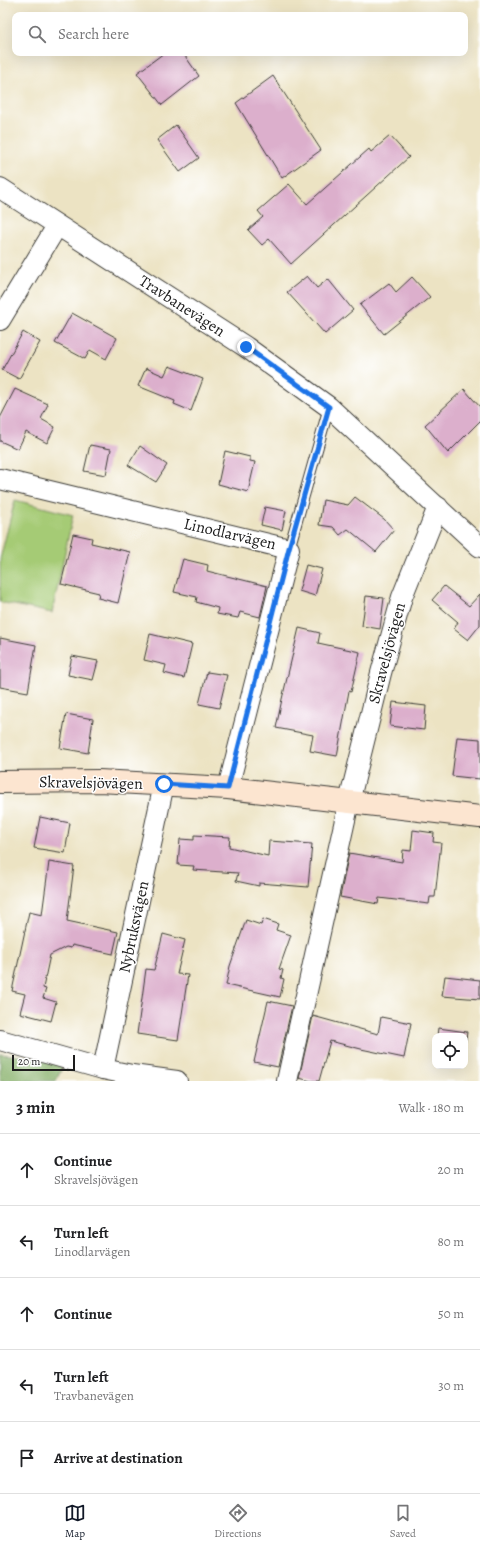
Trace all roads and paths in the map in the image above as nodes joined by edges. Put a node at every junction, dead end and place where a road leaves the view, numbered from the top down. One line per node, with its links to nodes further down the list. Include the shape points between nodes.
1 (0, 188): 2 (street, Travbanevägen)
2 (57, 226): 3 (street); 4 (street, Travbanevägen, via 246,347)
3 (0, 320)
4 (329, 407): 6 (street, Travbanevägen); 8 (lane)
5 (0, 480): 8 (street, Linodlarvägen)
6 (438, 507): 7 (street, Travbanevägen); 12 (street, Skravelsjövägen, via 402,597)
7 (480, 547)
8 (289, 548): 11 (street, Linodlarvägen)
9 (0, 782): 10 (street, Skravelsjövägen, via 99,781)
10 (164, 784): 11 (street, Skravelsjövägen); 15 (street, Nybruksvägen)
11 (228, 788): 12 (street, Skravelsjövägen)
12 (349, 802): 13 (street, Skravelsjövägen); 18 (street, Skravelsjövägen)
13 (480, 817)
14 (0, 1040): 15 (street)
15 (103, 1069): 16 (street)
16 (137, 1078): 17 (street)
17 (177, 1081)
18 (287, 1081)

